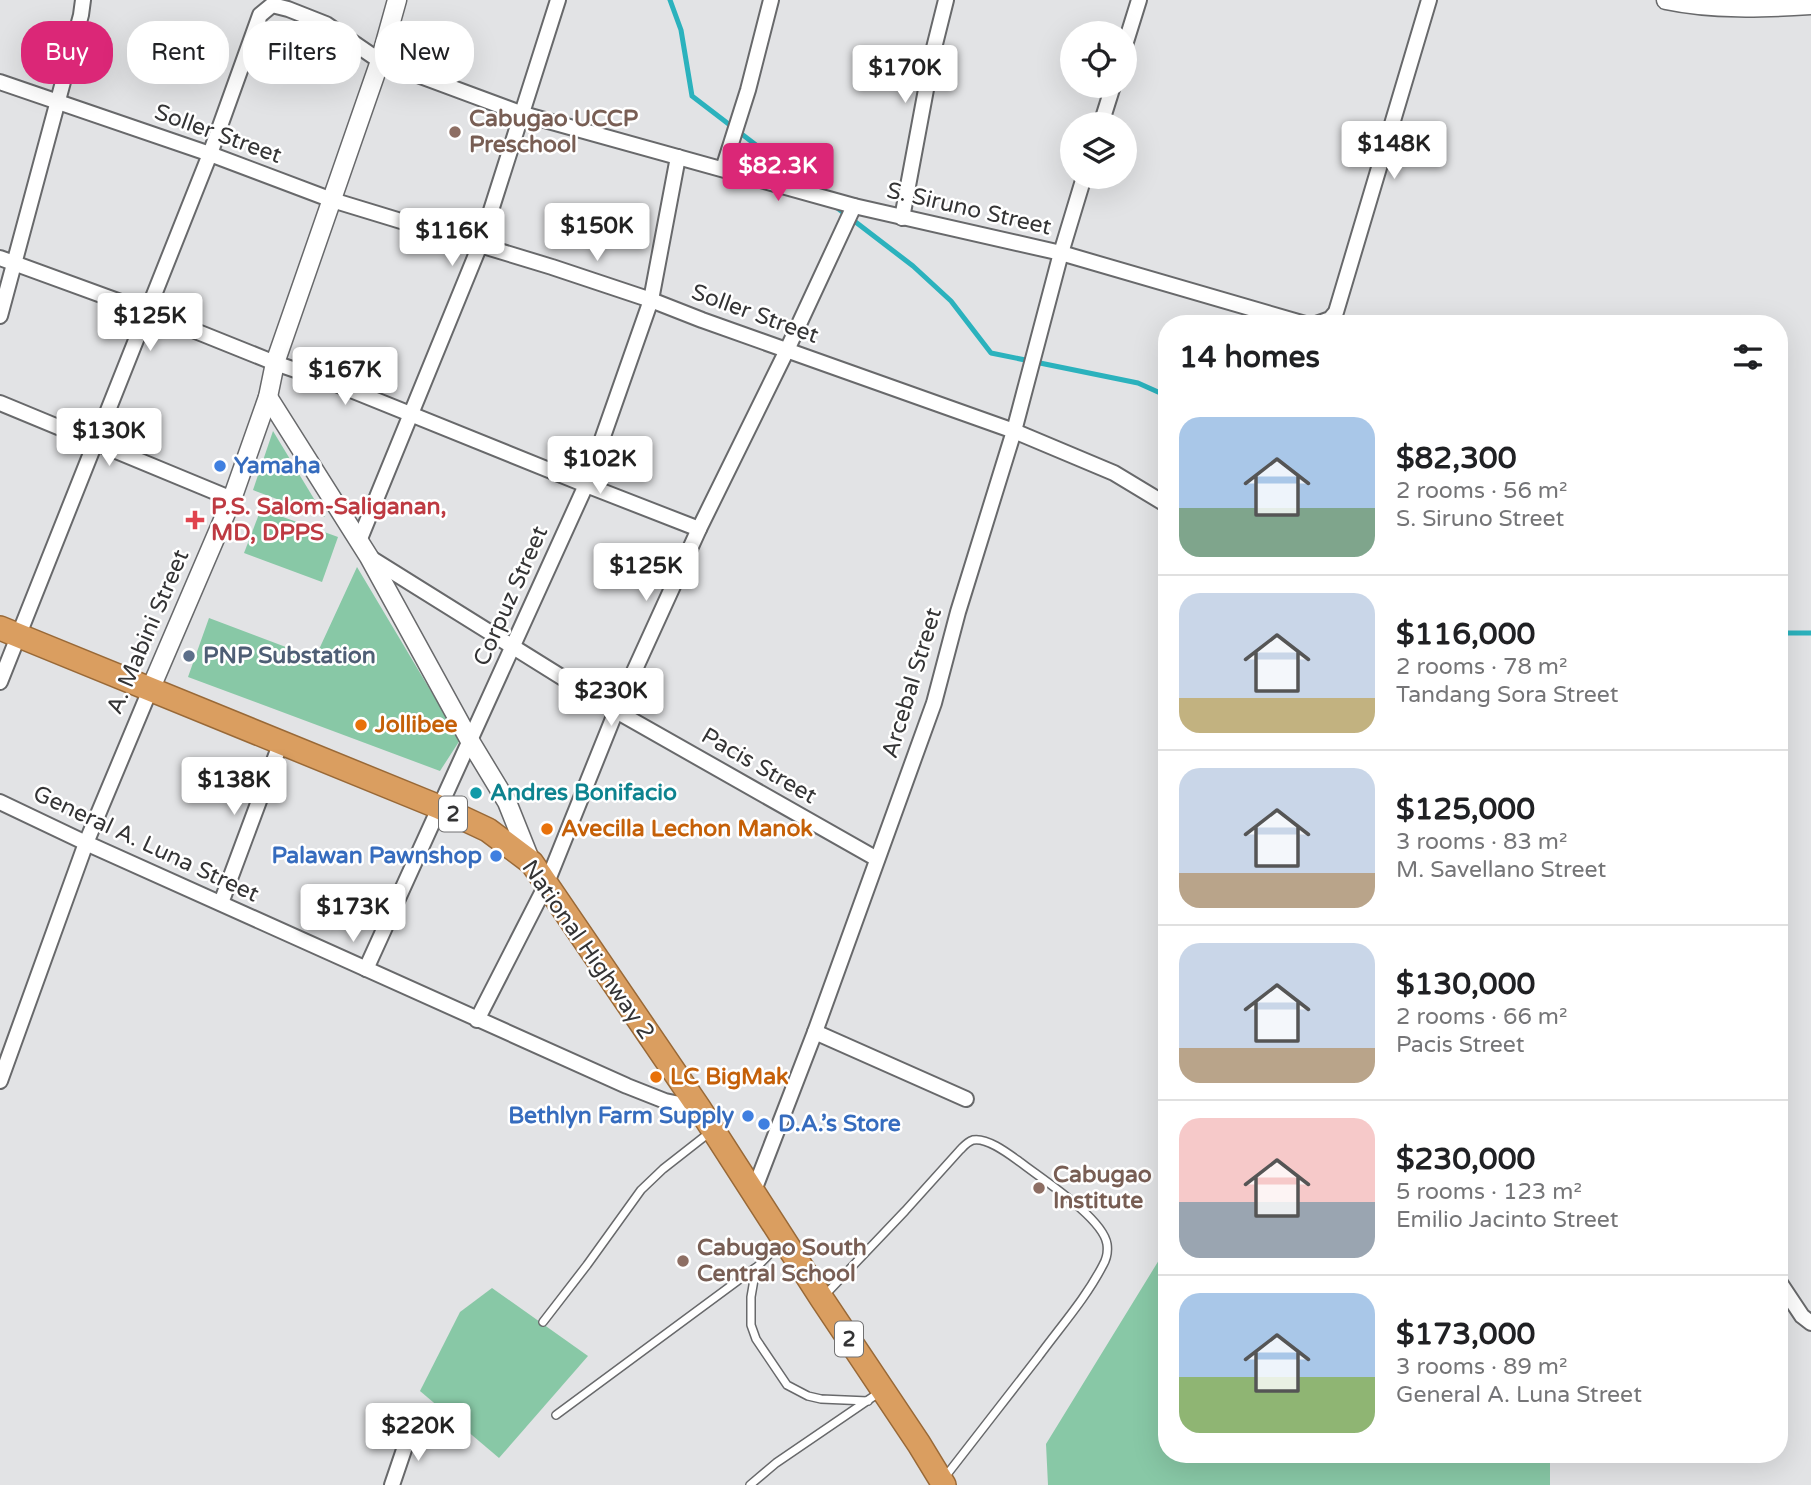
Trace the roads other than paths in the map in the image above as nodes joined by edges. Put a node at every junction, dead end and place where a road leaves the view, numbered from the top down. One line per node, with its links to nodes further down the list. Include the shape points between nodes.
1 (397, 0): 10 (street, A. Mabini Street)
2 (558, 0): 17 (street)
3 (771, 0): 20 (street)
4 (946, 0): 24 (street)
5 (1139, 0): 11 (street)
6 (1429, 0): 32 (street)
7 (1665, 0): 8 (street, via 1758,8)
8 (1811, 5)
9 (82, 7): 16 (street)
10 (391, 21)
11 (1132, 21)
12 (375, 58): 18 (street, S. Siruno Street, via 326,24 272,5 260,15)
13 (375, 75): 22 (street, A. Mabini Street)
14 (0, 82): 16 (street, Soller Street)
15 (442, 84): 17 (street, S. Siruno Street)
16 (57, 102): 18 (street, Soller Street); 28 (street)
17 (523, 114): 19 (street, S. Siruno Street); 25 (street)
18 (210, 154): 22 (street, Soller Street); 30 (street)
19 (678, 157): 20 (street, S. Siruno Street); 29 (street, Corpuz Street)
20 (723, 169): 23 (street, S. Siruno Street)
21 (1080, 189): 26 (street, Arcebal Street)
22 (332, 200): 25 (street, Soller Street); 35 (street, A. Mabini Street)
23 (854, 206): 24 (street, S. Siruno Street); 34 (street)
24 (902, 218): 26 (street, S. Siruno Street)
25 (480, 245): 29 (street, Soller Street); 38 (street)
26 (1061, 253): 31 (street, S. Siruno Street); 39 (street, Arcebal Street)
27 (0, 258): 28 (street)
28 (14, 263): 30 (street); 33 (street)
29 (651, 300): 34 (street, Soller Street); 41 (street, Corpuz Street)
30 (148, 312): 35 (street); 40 (street)
31 (1274, 315)
32 (1333, 315)
33 (0, 316)
34 (787, 350): 39 (street, Soller Street); 44 (street)
35 (275, 363): 36 (street, A. Mabini Street); 38 (street)
36 (268, 397): 42 (street, A. Mabini Street); 45 (street)
37 (0, 403): 40 (street)
38 (411, 416): 41 (street); 45 (street)
39 (1014, 431): 43 (street, Soller Street, via 1114,473); 57 (street, Arcebal Street, via 934,703)
40 (95, 443): 42 (street); 47 (street)
41 (586, 485): 44 (street); 48 (street, Corpuz Street)
42 (232, 499): 50 (street, A. Mabini Street)
43 (1158, 500)
44 (699, 528): 51 (street)
45 (359, 541): 46 (street)
46 (369, 557): 48 (street, Pacis Street); 52 (street)
47 (10, 632): 49 (street); 50 (highway, National Highway 2 / 2)
48 (513, 645): 51 (street, Pacis Street); 52 (street, Corpuz Street)
49 (0, 682)
50 (150, 690): 53 (highway, National Highway 2 / 2); 56 (street, A. Mabini Street)
51 (616, 711): 57 (street, Pacis Street); 59 (street)
52 (470, 741): 55 (street, Corpuz Street); 58 (street, via 507,802)
53 (281, 742): 55 (highway, National Highway 2 / 2); 60 (street)
54 (0, 802): 56 (street, General A. Luna Street)
55 (439, 807): 58 (highway, National Highway 2 / 2, via 488,830); 61 (street, Corpuz Street)
56 (86, 843): 60 (street, General A. Luna Street); 64 (street, A. Mabini Street)
57 (877, 859): 63 (street, Arcebal Street)
58 (532, 863): 59 (highway, National Highway 2 / 2)
59 (546, 885): 62 (street); 66 (highway, National Highway 2 / 2)
60 (221, 903): 61 (street, General A. Luna Street)
61 (366, 969): 62 (street, General A. Luna Street)
62 (477, 1020): 66 (street, General A. Luna Street, via 665,1101)
63 (815, 1032): 65 (street); 68 (street, Arcebal Street)
64 (0, 1081)
65 (966, 1099)
66 (699, 1108): 67 (highway, National Highway 2 / 2)
67 (712, 1130): 68 (highway, National Highway 2 / 2); 73 (lane, via 641,1190)
68 (753, 1193): 69 (highway, National Highway 2 / 2)
69 (783, 1240): 70 (lane); 71 (highway, National Highway 2 / 2)
70 (756, 1268): 75 (lane, via 751,1325 787,1385 821,1399); 76 (lane)
71 (822, 1298): 75 (highway, National Highway 2 / 2); 78 (lane, via 972,1140 1015,1158 1100,1227 1108,1245 1104,1264)
72 (1788, 1298): 74 (street)
73 (543, 1322)
74 (1811, 1322)
75 (875, 1396): 78 (highway, National Highway 2 / 2); 80 (lane)
76 (556, 1415)
77 (411, 1429): 79 (street)
78 (943, 1483)
79 (392, 1485)
80 (750, 1485)

